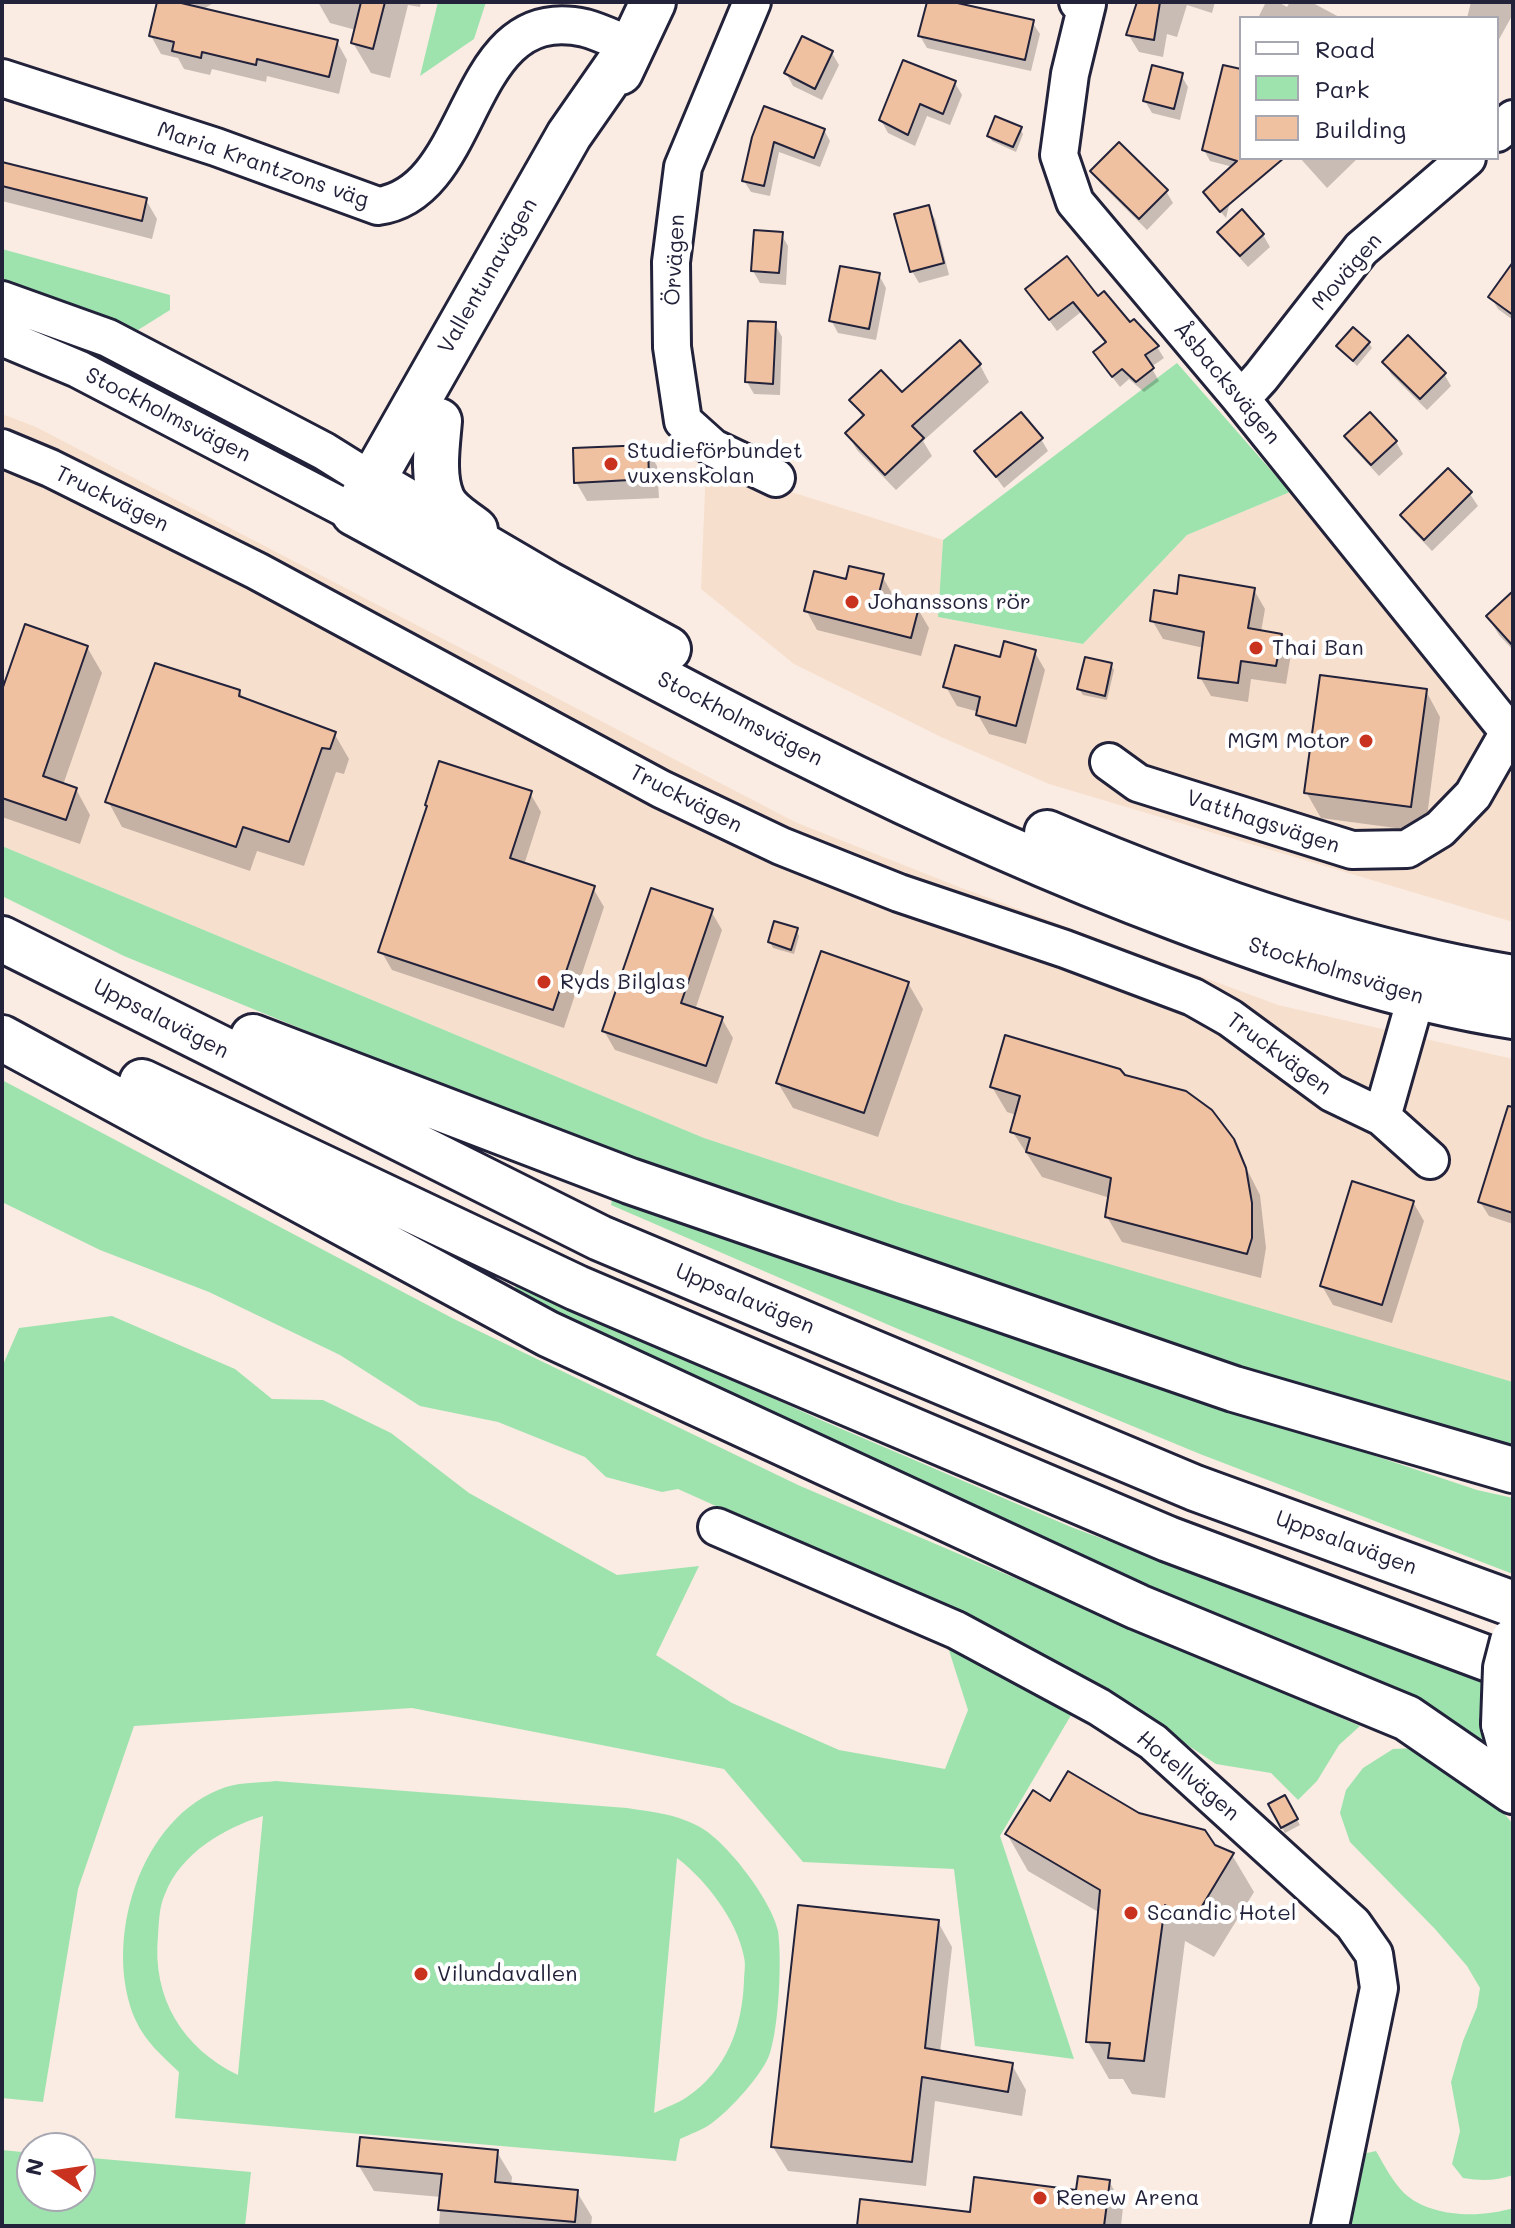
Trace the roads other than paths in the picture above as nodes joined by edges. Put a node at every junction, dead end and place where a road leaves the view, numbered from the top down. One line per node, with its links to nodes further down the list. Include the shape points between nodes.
1 (653, 2): 4 (main road, Vallentunavägen)
2 (752, 2): 12 (street, Örvägen, via 683,167 671,262 672,347 683,421 713,448)
3 (1084, 3): 9 (street, Åsbacksvägen, via 1059,155 1075,202)
4 (631, 46): 5 (street, Maria Krantzons väg, via 584,27 533,28 492,65 429,177 404,197 378,206); 10 (main road, Vallentunavägen, via 590,147); 13 (main road, Vallentunavägen, via 569,135)
5 (2, 78)
6 (1465, 160): 9 (street, Movägen, via 1361,249)
7 (2, 300): 13 (street, Stockholmsvägen, via 108,338 324,451)
8 (2, 337): 13 (street, Stockholmsvägen)
9 (1241, 399): 15 (street, Åsbacksvägen)
10 (439, 421): 13 (main road, Vallentunavägen); 14 (main road, Stockholmsvägen, via 436,458 442,499)
11 (2, 448): 24 (street, Truckvägen, via 257,571 661,789 781,846 1193,997 1332,1093)
12 (776, 478)
13 (376, 505): 14 (main road, Stockholmsvägen); 20 (main road, Stockholmsvägen, via 580,637 966,831 1104,891 1272,954)
14 (548, 584): 20 (main road, Stockholmsvägen, via 784,712 975,802)
15 (1511, 731): 16 (street, Vatthagsvägen, via 1473,795 1440,829 1407,849 1352,850 1138,783)
16 (1109, 762)
17 (2, 927): 26 (main road, via 204,1018 630,1181 1234,1389)
18 (2, 939): 28 (main road, Uppsalavägen, via 600,1238 1195,1488)
19 (1513, 978): 20 (main road, Stockholmsvägen)
20 (1421, 979): 21 (main road, Stockholmsvägen, via 1466,1009); 24 (street)
21 (1513, 1016)
22 (2, 1017): 30 (main road, via 577,1288 1168,1539)
23 (2, 1038): 32 (main road, via 548,1334 1138,1607 1407,1718)
24 (1382, 1117): 25 (street, Truckvägen)
25 (1430, 1160)
26 (1513, 1470)
27 (717, 1527): 33 (street, Hotellvägen, via 956,1630 1099,1707 1153,1742 1353,1924 1374,1954 1379,1988)
28 (1513, 1604)
29 (1513, 1641): 31 (main road, bridge, via 1506,1668)
30 (1513, 1668)
31 (1509, 1741)
32 (1513, 1791)
33 (1330, 2226)

